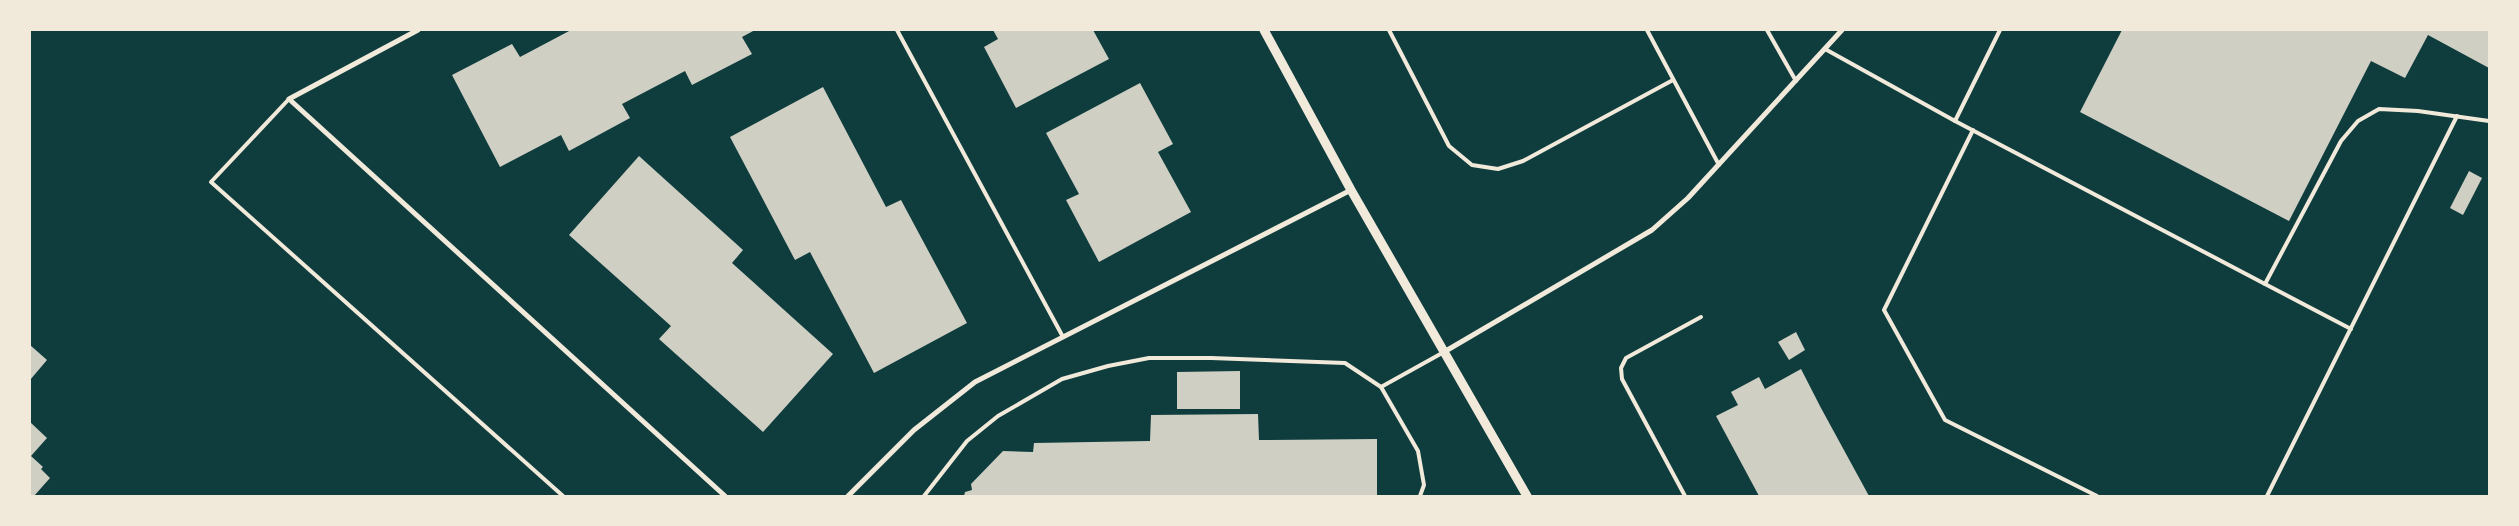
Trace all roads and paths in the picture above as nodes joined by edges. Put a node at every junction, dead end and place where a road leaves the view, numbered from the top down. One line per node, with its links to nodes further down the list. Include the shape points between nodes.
1 (418, 30): 12 (street)
2 (897, 30): 22 (lane)
3 (1264, 30): 18 (street)
4 (1389, 30): 10 (lane, via 1449,146 1472,165 1498,169 1523,161)
5 (1647, 30): 10 (lane)
6 (1767, 30): 11 (lane)
7 (1842, 30): 9 (street)
8 (2000, 30): 14 (lane)
9 (1825, 49): 11 (street); 14 (lane)
10 (1673, 80): 17 (lane)
11 (1796, 81): 17 (street)
12 (289, 99): 25 (lane, via 211,182); 26 (street)
13 (2457, 116): 15 (lane); 19 (lane, via 2379,109 2358,121 2341,141); 21 (lane)
14 (1955, 121): 16 (lane)
15 (2489, 121)
16 (1973, 130): 19 (lane); 32 (lane, via 1884,310 1945,420)
17 (1719, 165): 23 (street, via 1652,230)
18 (1351, 190): 22 (street); 23 (street)
19 (2265, 284): 21 (lane)
20 (1702, 317): 31 (lane, via 1626,358 1620,368 1622,379)
21 (2350, 329): 33 (lane)
22 (1063, 337): 27 (street, via 975,382 914,430)
23 (1444, 352): 24 (lane); 30 (street)
24 (1381, 387): 28 (lane, via 1344,363 1149,358 1108,366 1062,379 998,416 968,441); 29 (lane, via 1418,451 1424,485)
25 (562, 496)
26 (725, 496)
27 (848, 496)
28 (924, 496)
29 (1420, 496)
30 (1527, 496)
31 (1685, 496)
32 (2097, 496)
33 (2267, 496)

